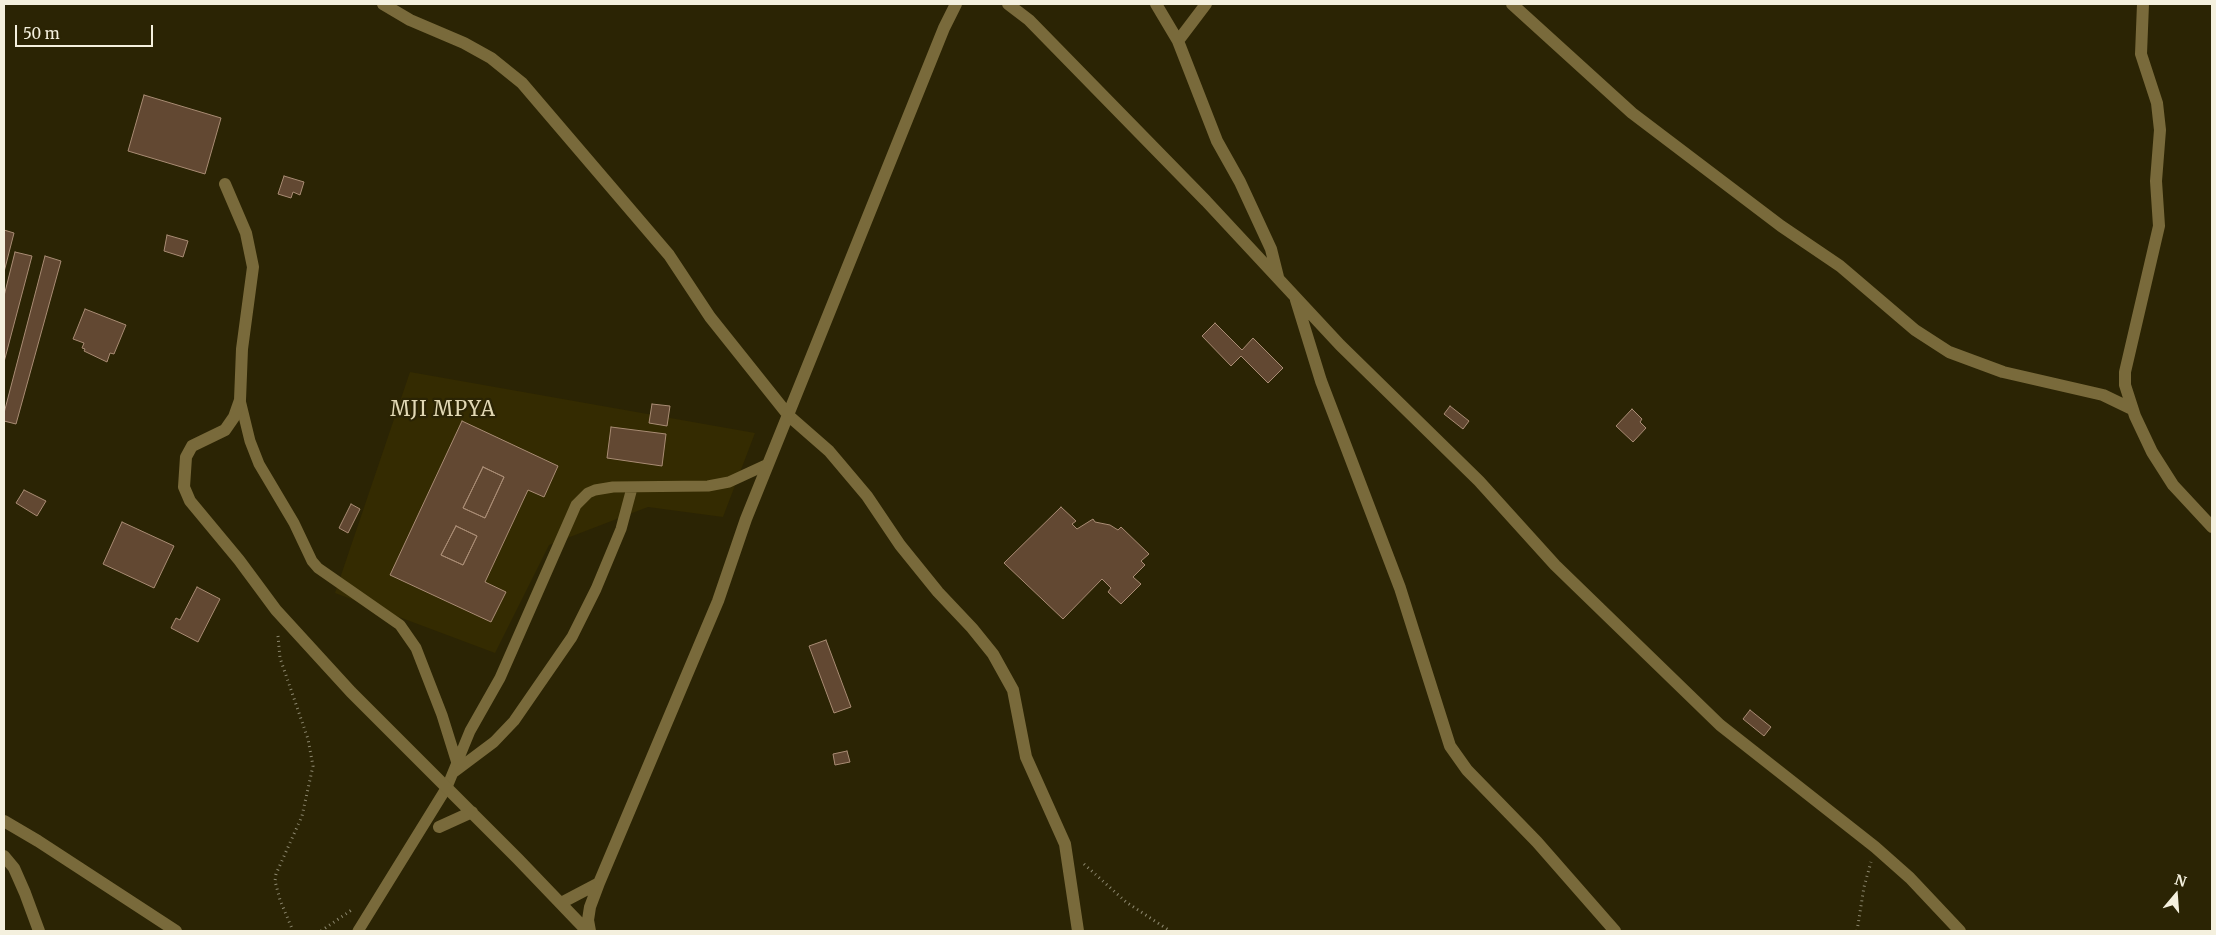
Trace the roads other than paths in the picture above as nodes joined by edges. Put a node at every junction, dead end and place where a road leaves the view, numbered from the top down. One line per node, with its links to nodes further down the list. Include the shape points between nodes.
1 (383, 4): 14 (street, via 491,58 522,83 668,255 710,317)
2 (956, 4): 14 (street)
3 (1008, 4): 10 (street, via 1035,27 1206,201)
4 (1156, 4): 8 (street)
5 (1206, 4): 8 (street)
6 (1512, 4): 13 (street, via 1632,113 1781,226 1840,266 1915,330 1950,352 2003,372 2103,395)
7 (2143, 4): 13 (street, via 2141,54 2157,103 2160,130 2156,181 2159,226 2124,377)
8 (1178, 41): 10 (street, via 1217,141 1271,249)
9 (224, 184): 12 (street, via 246,233 252,267 242,349)
10 (1278, 279): 11 (street)
11 (1296, 298): 31 (street, via 1320,381 1400,588 1450,746 1467,770 1538,842); 32 (street, via 1340,346 1479,481 1555,565 1720,725 1875,847 1910,878)
12 (240, 400): 18 (lane, via 259,464 312,561 400,625 416,648 442,714); 19 (street, via 225,430 192,446 186,457 184,487 190,501 276,610 351,692)
13 (2132, 409): 17 (street, via 2152,452 2173,485)
14 (789, 416): 15 (street); 30 (street, via 829,451 867,496 900,545 993,654 1013,690 1026,757 1065,844)
15 (768, 464): 16 (lane, via 729,482 708,486); 24 (street, via 714,610)
16 (632, 488): 18 (lane, via 621,529 572,637 514,721 494,742); 18 (lane, via 588,492 576,504 500,678 470,731)
17 (2212, 526)
18 (455, 767): 19 (lane)
19 (447, 788): 20 (street); 28 (lane)
20 (472, 812): 22 (street); 25 (street)
21 (4, 820): 27 (street)
22 (439, 827)
23 (4, 856): 26 (street, via 14,868)
24 (599, 883): 25 (street); 29 (street, via 590,907)
25 (561, 903): 29 (street)
26 (39, 931)
27 (176, 931)
28 (358, 931)
29 (588, 931)
30 (1078, 931)
31 (1615, 931)
32 (1960, 931)

